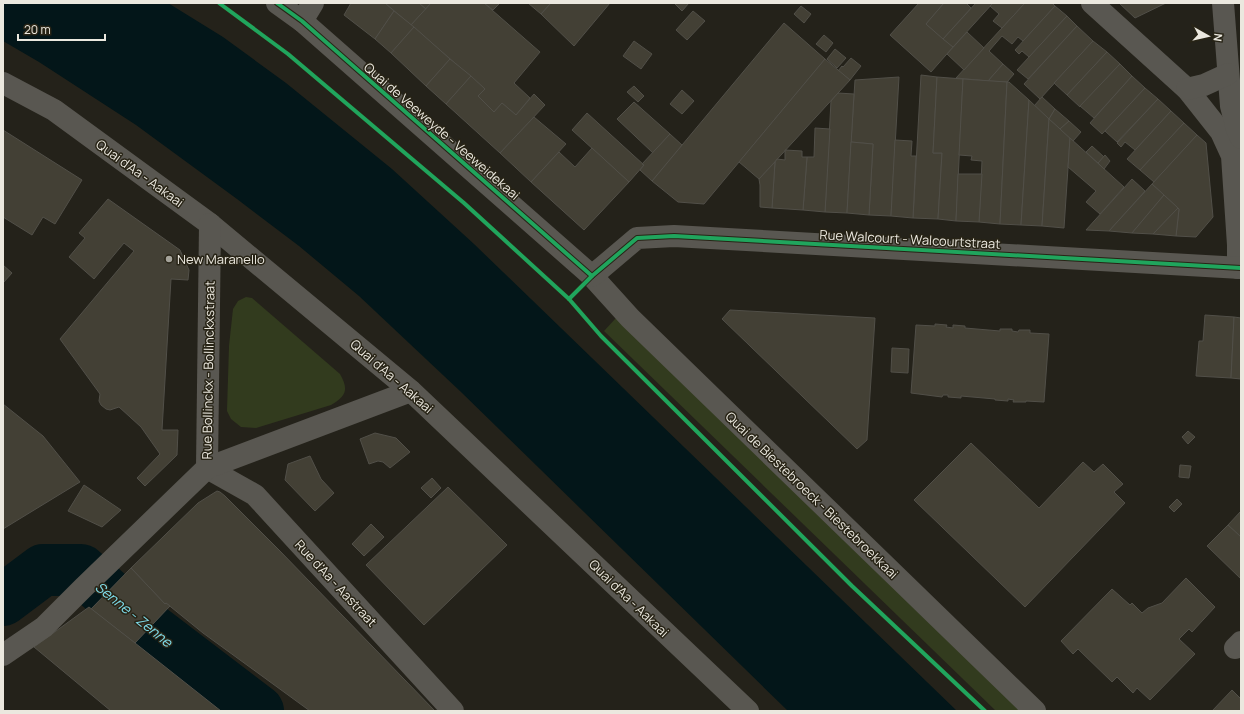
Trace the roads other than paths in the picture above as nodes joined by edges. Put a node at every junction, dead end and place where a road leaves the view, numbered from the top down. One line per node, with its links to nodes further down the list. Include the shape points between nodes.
1 (277, 3): 4 (street, Quai de Veeweyde - Veeweidekaai)
2 (1092, 3): 7 (street)
3 (1223, 3): 5 (street)
4 (308, 12): 11 (street, Quai de Veeweyde - Veeweidekaai)
5 (1228, 74): 7 (street, via 1204,85); 8 (street, via 1231,106 1237,129)
6 (3, 83): 9 (street, Quai d'Aa - Aakaai, via 54,110)
7 (1187, 89): 8 (street)
8 (1236, 147): 10 (street)
9 (210, 224): 12 (street, Quai d'Aa - Aakaai); 13 (street, Rue Bollinckx - Bollinckxstraat)
10 (1240, 268): 11 (street, Rue Walcourt - Walcourtstraat, via 674,236 637,238)
11 (592, 276): 17 (street, Quai de Biestebroeck - Biestebroekkaai, via 630,318)
12 (412, 391): 13 (street, Rue Bollinckx - Bollinckxstraat); 16 (street, Quai d'Aa - Aakaai)
13 (207, 468): 14 (street, Rue Bollinckx - Bollinckxstraat, via 44,627); 15 (street, Rue d'Aa - Aastraat, via 255,494)
14 (3, 655)
15 (453, 711)
16 (748, 711)
17 (1035, 711)

